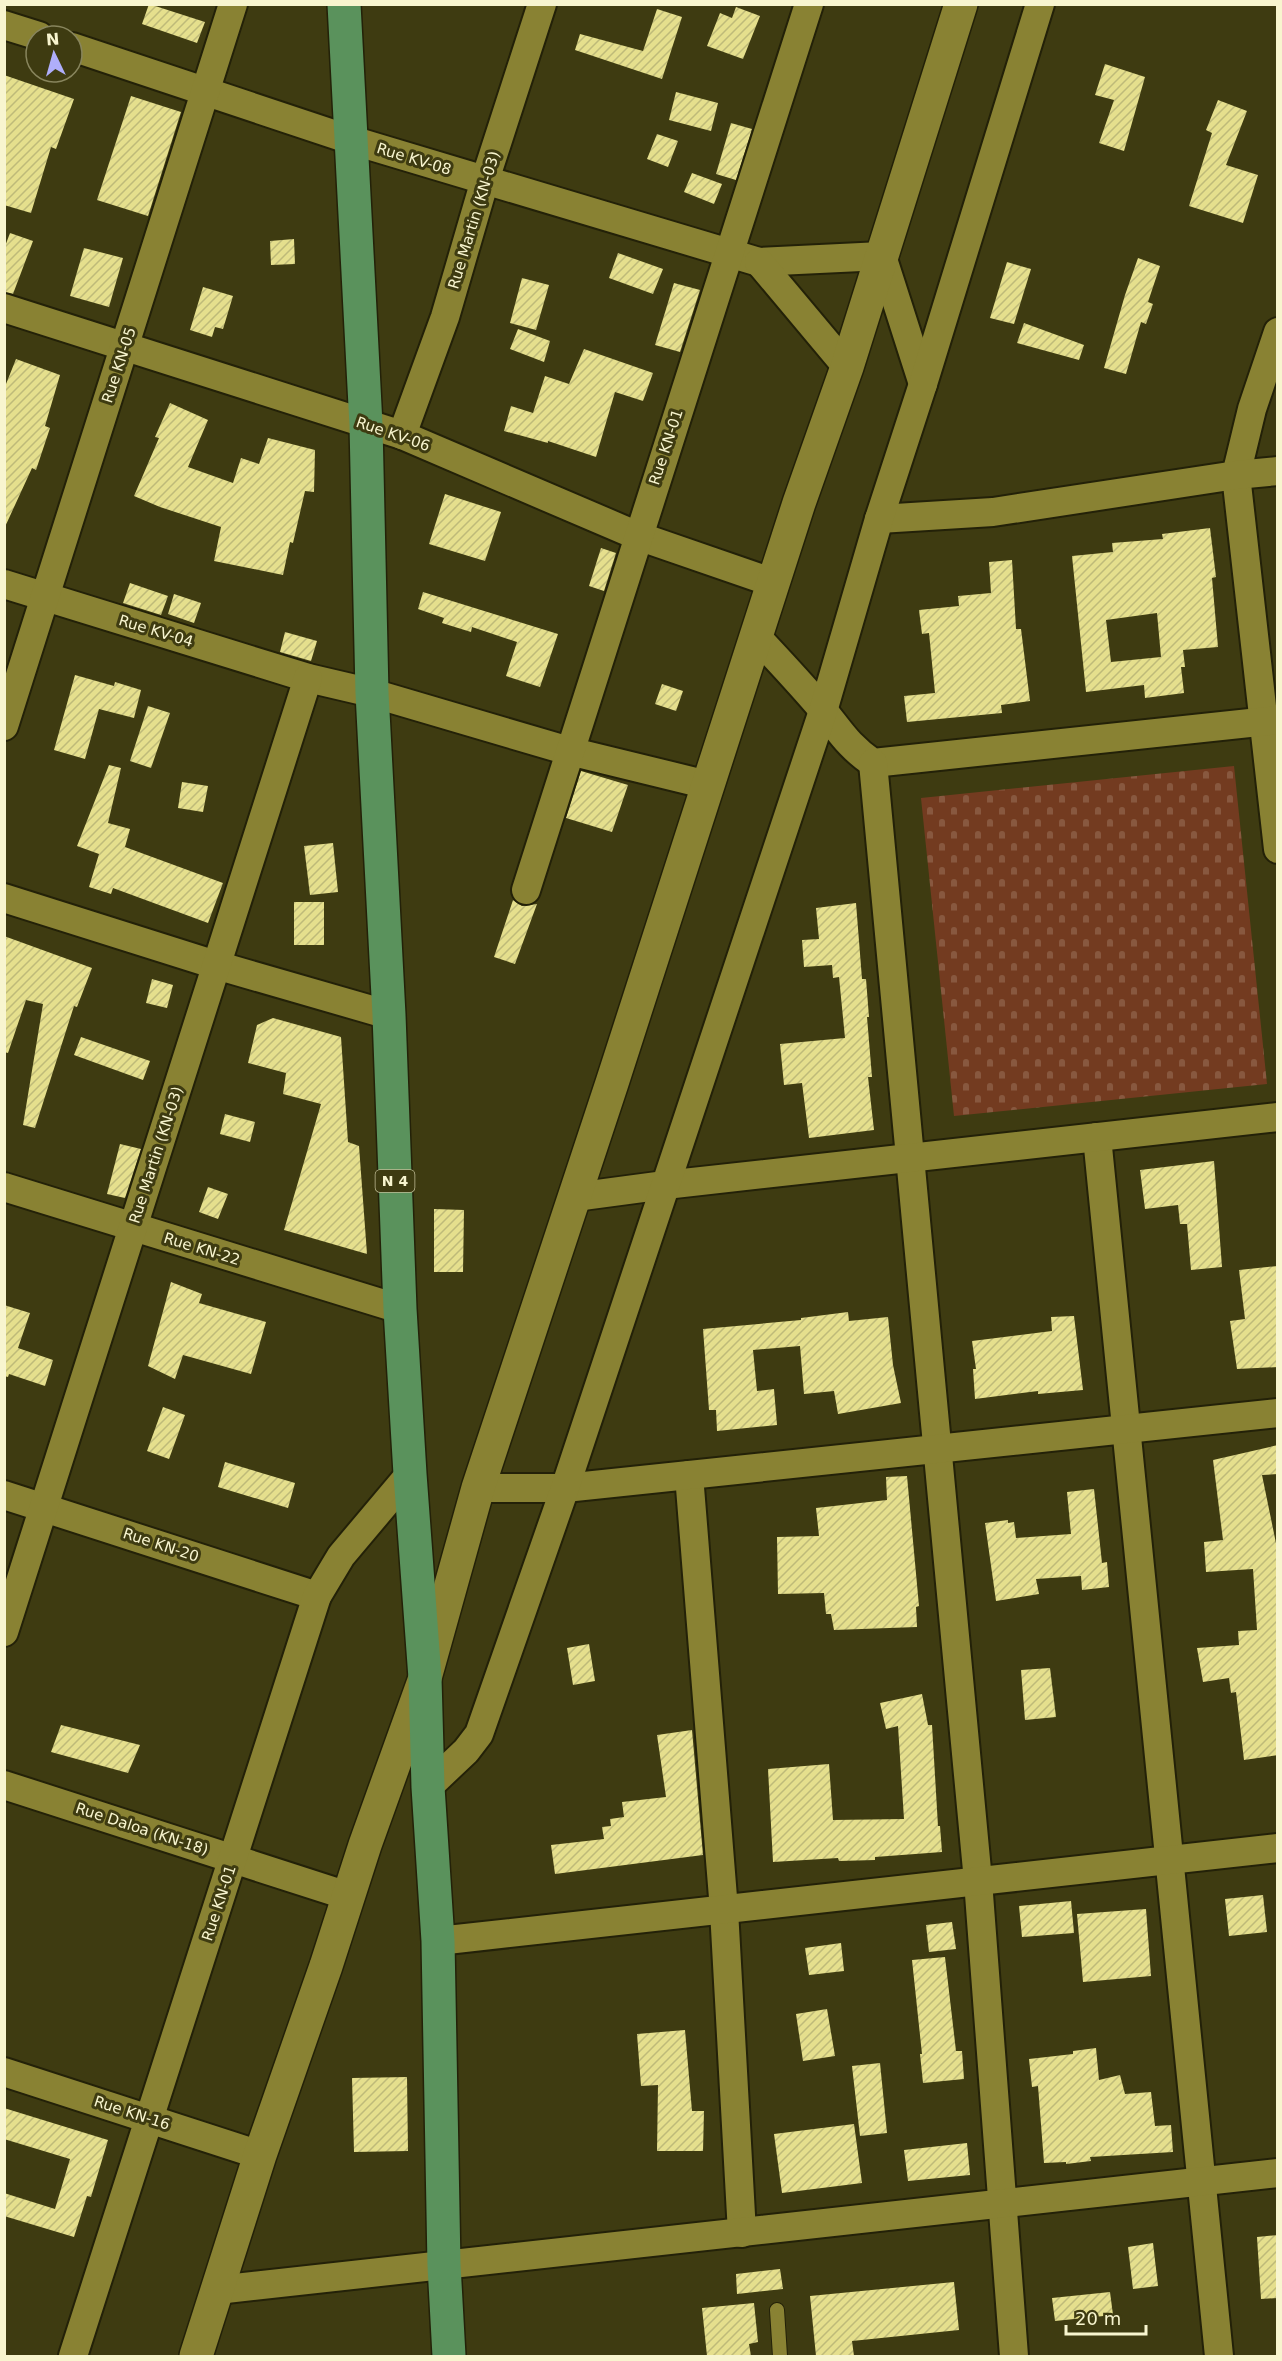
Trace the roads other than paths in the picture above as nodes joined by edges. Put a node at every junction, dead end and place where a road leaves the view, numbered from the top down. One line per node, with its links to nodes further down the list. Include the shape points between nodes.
1 (233, 4): 10 (street, Rue KN-05)
2 (345, 4): 11 (main road, N 4)
3 (542, 4): 12 (street, Rue Martin (KN-03))
4 (809, 4): 13 (street, Rue KN-01)
5 (961, 4): 14 (street)
6 (1040, 4): 20 (street)
7 (4, 25): 8 (street)
8 (24, 31)
9 (84, 50): 10 (street, Rue KV-08)
10 (206, 90): 11 (street, Rue KV-08); 18 (street, Rue KN-05)
11 (351, 140): 12 (street, Rue KV-08); 21 (main road, N 4)
12 (485, 180): 13 (street, Rue KV-08); 22 (street, Rue Martin (KN-03), via 445,317)
13 (728, 254): 15 (street, Rue KV-08); 26 (street, Rue KN-01)
14 (882, 256): 15 (street, Rue KV-08); 19 (street); 20 (street)
15 (759, 262): 19 (street)
16 (4, 308): 18 (street, Rue KV-06)
17 (1278, 332): 24 (street, via 1252,409)
18 (125, 346): 21 (street, Rue KV-06); 29 (street, Rue KN-05)
19 (847, 367): 27 (street)
20 (923, 384): 25 (street)
21 (366, 425): 22 (street, Rue KV-06); 32 (main road, N 4)
22 (402, 435): 26 (street, Rue KV-06)
23 (1278, 471): 24 (street)
24 (1236, 475): 25 (street, via 993,512); 34 (street)
25 (879, 519): 33 (street)
26 (638, 536): 27 (street, Rue KV-06); 36 (street, Rue KN-01)
27 (774, 583): 30 (street)
28 (4, 584): 29 (street, Rue KV-04)
29 (45, 597): 31 (street, Rue KV-04); 35 (street, Rue KN-05)
30 (756, 636): 33 (street); 38 (street)
31 (308, 678): 32 (street, Rue KV-04); 42 (street, Rue Martin (KN-03))
32 (372, 693): 36 (street, Rue KV-04); 43 (main road, N 4)
33 (823, 711): 37 (street, via 855,751); 47 (street)
34 (1270, 720): 37 (street); 39 (street)
35 (4, 726)
36 (569, 752): 38 (street, Rue KV-04); 40 (street, Rue KN-01)
37 (873, 763): 46 (street)
38 (708, 785): 49 (street)
39 (1278, 849)
40 (526, 890)
41 (4, 898): 42 (street)
42 (216, 965): 43 (street); 50 (street, Rue Martin (KN-03))
43 (389, 1015): 51 (main road, N 4)
44 (1278, 1117): 45 (street)
45 (1097, 1137): 46 (street); 53 (street)
46 (911, 1157): 47 (street); 54 (street)
47 (665, 1185): 49 (street); 58 (street)
48 (4, 1187): 50 (street, Rue KN-22)
49 (575, 1197): 57 (street)
50 (133, 1228): 51 (street, Rue KN-22); 60 (street, Rue Martin (KN-03))
51 (400, 1309): 55 (main road, N 4)
52 (1278, 1413): 53 (street)
53 (1126, 1429): 54 (street); 68 (street)
54 (937, 1449): 56 (street); 69 (street)
55 (410, 1474): 61 (street, Rue KN-01, via 341,1556); 63 (main road, N 4)
56 (689, 1475): 58 (street); 71 (street)
57 (478, 1488): 58 (street); 63 (street)
58 (565, 1488): 65 (street, via 479,1734)
59 (4, 1495): 60 (street, Rue KN-20)
60 (44, 1508): 61 (street, Rue KN-20); 62 (street, Rue Martin (KN-03))
61 (317, 1596): 67 (street, Rue KN-01)
62 (4, 1632)
63 (425, 1678): 65 (main road, N 4); 70 (street)
64 (4, 1785): 67 (street, Rue Daloa (KN-18))
65 (428, 1787): 72 (main road, N 4)
66 (1278, 1848): 68 (street)
67 (233, 1859): 70 (street, Rue Daloa (KN-18)); 74 (street, Rue KN-01)
68 (1169, 1860): 69 (street); 77 (street)
69 (978, 1881): 71 (street); 78 (street)
70 (348, 1896): 75 (street)
71 (724, 1910): 72 (street); 79 (street)
72 (438, 1941): 80 (main road, N 4)
73 (4, 2072): 74 (street, Rue KN-16)
74 (150, 2119): 75 (street, Rue KN-16); 83 (street, Rue KN-01)
75 (260, 2155): 81 (street)
76 (1278, 2173): 77 (street)
77 (1201, 2182): 78 (street); 88 (street)
78 (1001, 2204): 79 (street); 87 (street)
79 (742, 2233): 80 (street)
80 (444, 2265): 81 (street); 85 (main road, N 4)
81 (217, 2290): 84 (street)
82 (777, 2310): 86 (lane)
83 (74, 2356)
84 (196, 2356)
85 (449, 2356)
86 (780, 2356)
87 (1014, 2356)
88 (1219, 2356)

